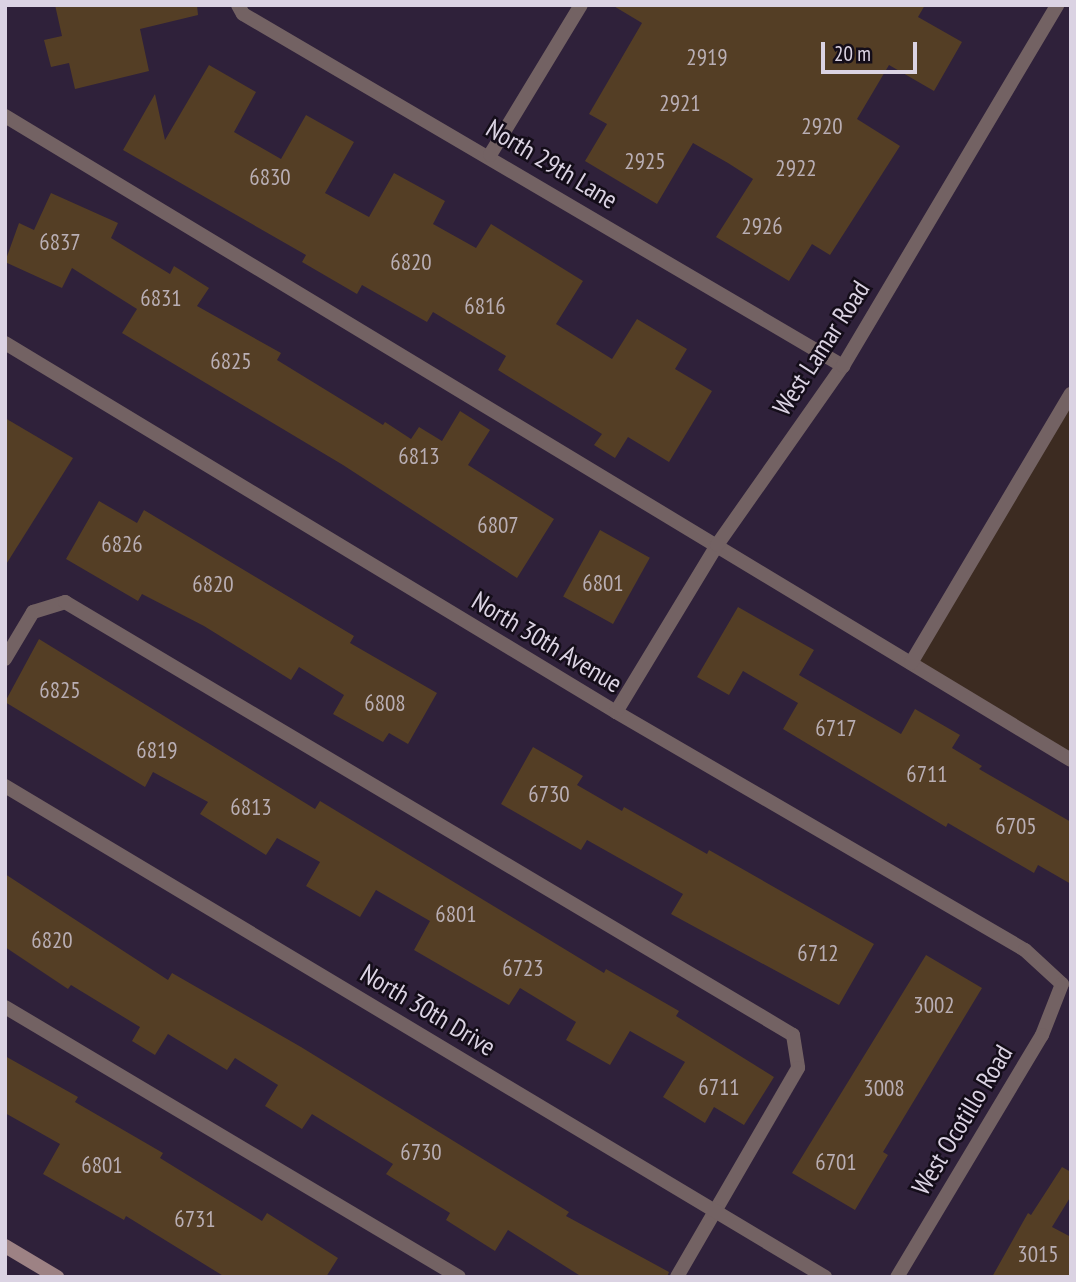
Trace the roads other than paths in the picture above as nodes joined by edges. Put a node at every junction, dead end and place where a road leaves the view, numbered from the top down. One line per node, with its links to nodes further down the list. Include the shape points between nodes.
1 (238, 5): 5 (street, North 29th Lane, via 243,13)
2 (581, 5): 5 (street)
3 (1057, 5): 7 (street, West Lamar Road)
4 (5, 116): 9 (street)
5 (490, 155): 7 (street, North 29th Lane)
6 (5, 343): 12 (street, North 30th Avenue)
7 (843, 366): 9 (street, West Lamar Road)
8 (1071, 394): 11 (street)
9 (717, 545): 11 (street); 12 (street, West Lamar Road)
10 (5, 659): 17 (street, via 33,612 65,602 793,1035 798,1068)
11 (911, 663): 13 (street)
12 (616, 712): 15 (street, North 30th Avenue, via 1025,950)
13 (1071, 760)
14 (5, 786): 17 (street, North 30th Drive)
15 (1062, 984): 23 (street, West Ocotillo Road, via 1042,1035)
16 (5, 1007): 20 (street)
17 (715, 1211): 21 (street); 22 (street, North 30th Drive)
18 (5, 1246): 19 (street)
19 (57, 1277)
20 (459, 1277)
21 (677, 1277)
22 (825, 1277)
23 (897, 1277)

